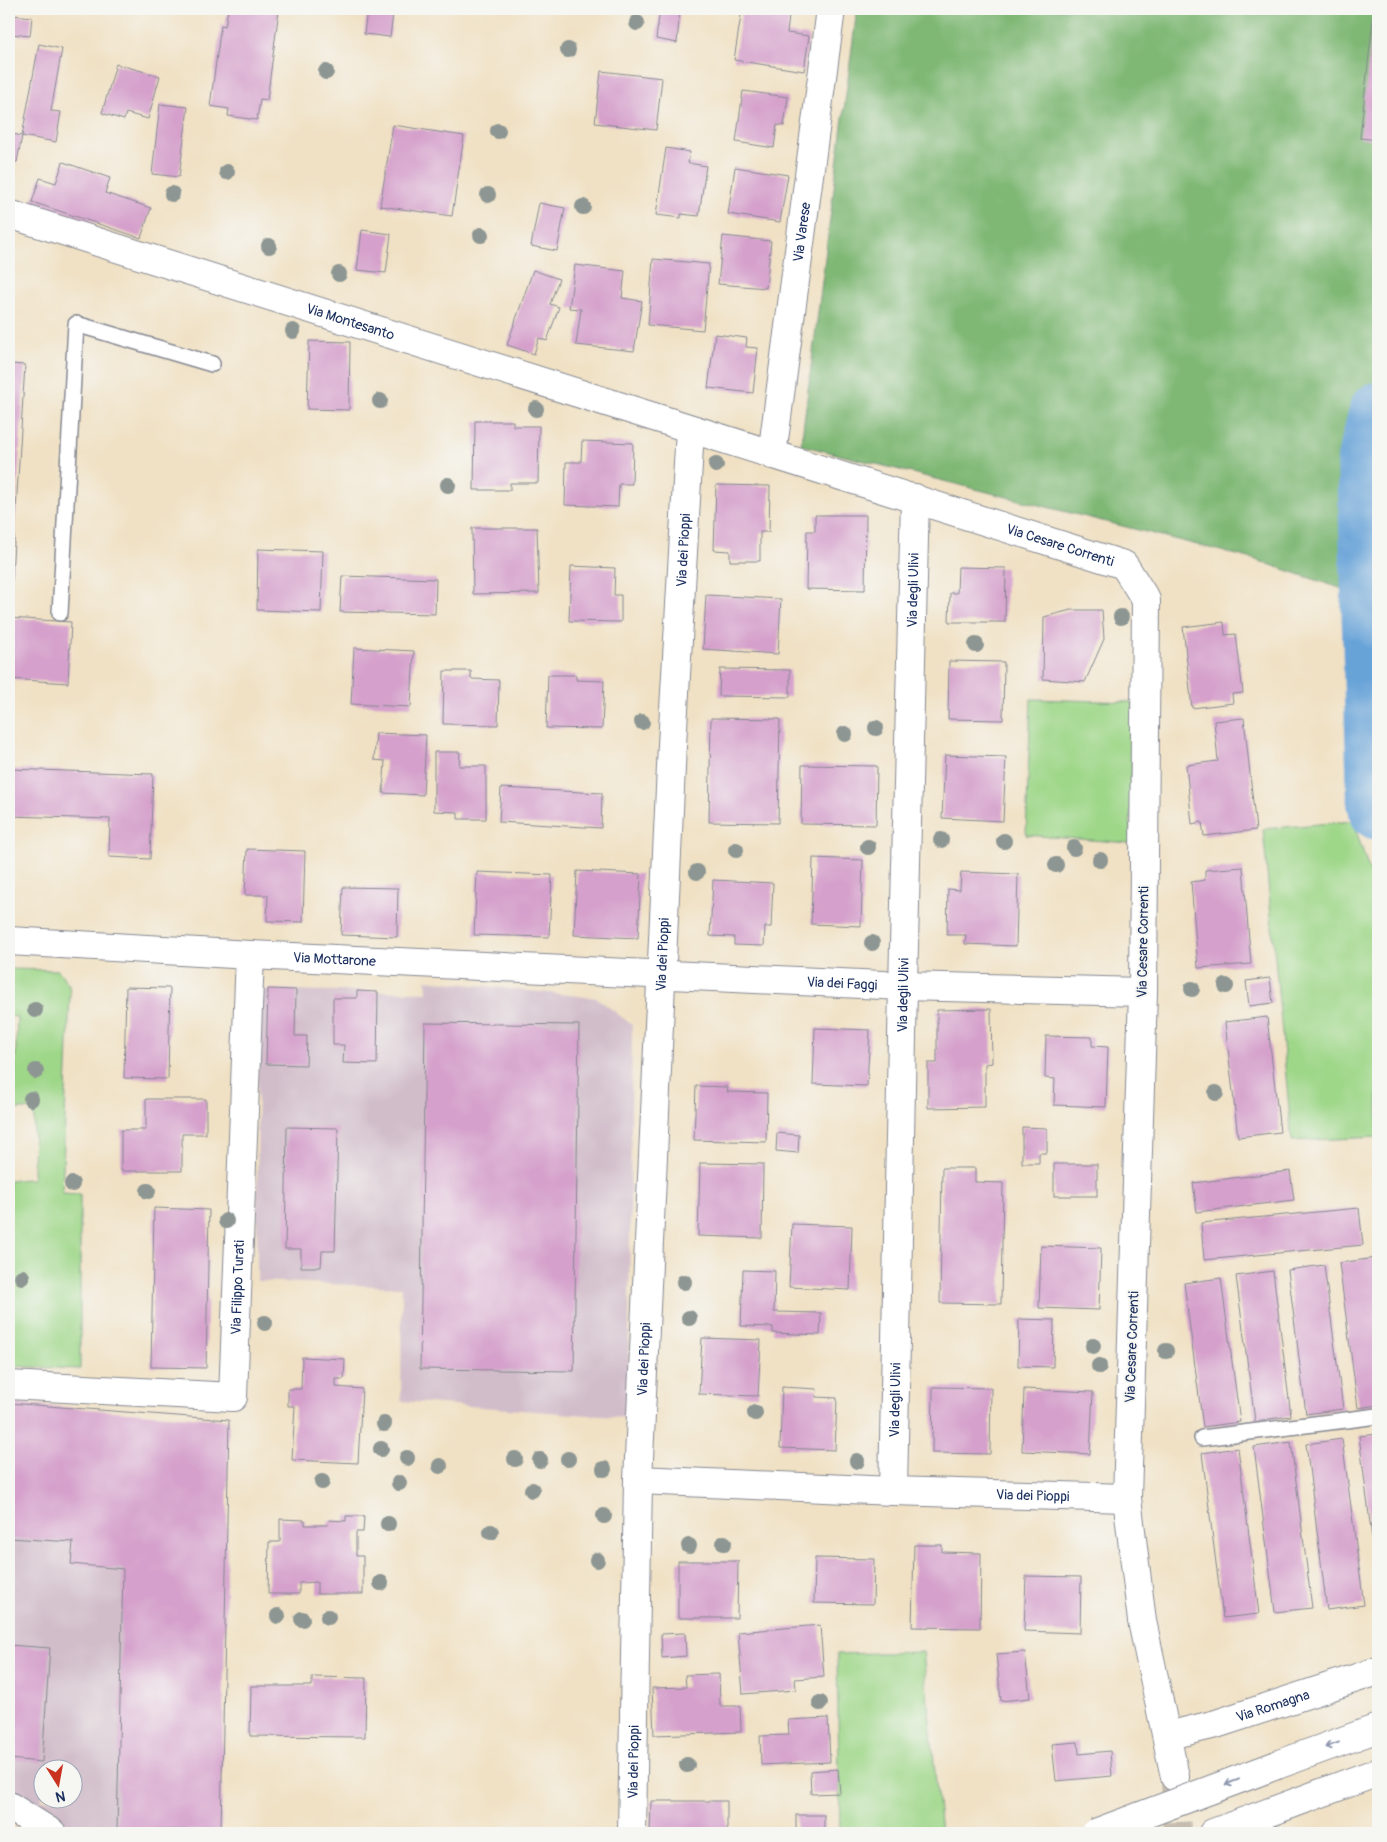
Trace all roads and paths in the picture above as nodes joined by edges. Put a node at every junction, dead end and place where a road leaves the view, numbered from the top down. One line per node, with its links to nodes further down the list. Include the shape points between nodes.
1 (831, 9): 5 (main road, Via Varese)
2 (9, 214): 4 (main road, Via Montesanto)
3 (212, 364): 7 (lane, via 76,324)
4 (690, 429): 5 (main road, Via Cesare Correnti); 10 (main road, Via dei Pioppi)
5 (772, 455): 6 (main road, Via Cesare Correnti)
6 (915, 498): 11 (main road, Via degli Ulivi); 12 (main road, Via Cesare Correnti, via 1124,565 1146,600)
7 (60, 613)
8 (9, 941): 9 (main road, Via Mottarone)
9 (250, 954): 10 (main road, Via Mottarone); 13 (main road, Via Filippo Turati, via 234,1397)
10 (662, 974): 11 (main road, Via dei Faggi); 16 (main road, Via dei Pioppi)
11 (903, 986): 12 (main road, Via dei Faggi); 17 (main road, Via degli Ulivi)
12 (1143, 992): 18 (main road, Via Cesare Correnti)
13 (9, 1384)
14 (1378, 1416): 15 (lane)
15 (1202, 1438)
16 (638, 1480): 17 (main road, Via dei Pioppi); 26 (main road, Via dei Pioppi)
17 (893, 1491): 18 (main road, Via dei Pioppi)
18 (1127, 1498): 21 (main road, Via Cesare Correnti, via 1142,1620)
19 (1378, 1671): 21 (main road, Via Romagna, via 1216,1724)
20 (1378, 1728): 27 (main road, one-way to 27, bridge)
21 (1167, 1736): 23 (main road, Via Cesare Correnti)
22 (1378, 1772): 28 (main road)
23 (1175, 1776)
24 (9, 1806): 25 (main road)
25 (52, 1833)
26 (632, 1833)
27 (1096, 1833)
28 (1213, 1833)

